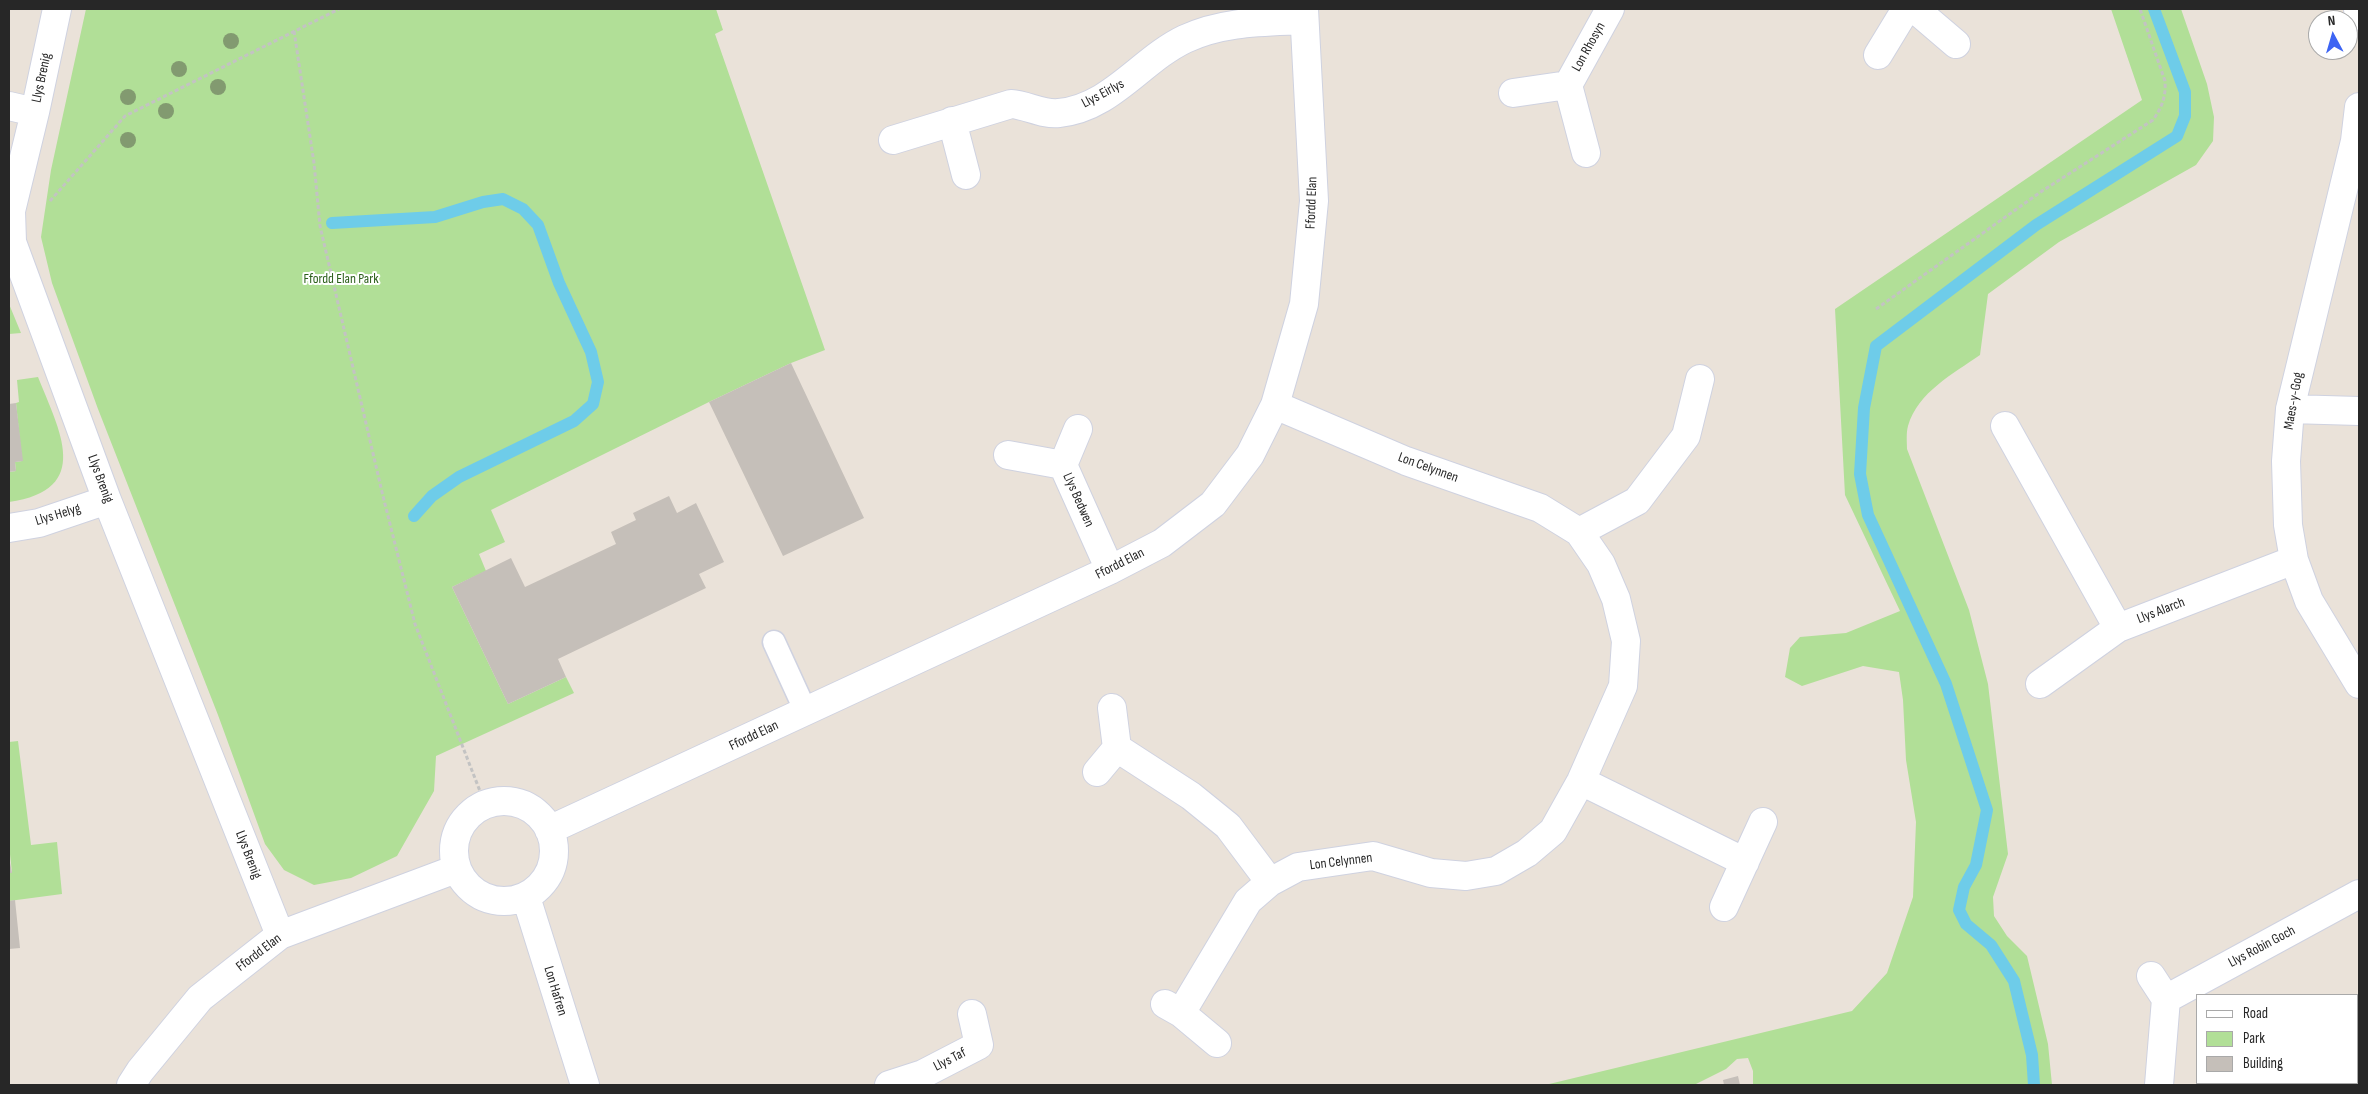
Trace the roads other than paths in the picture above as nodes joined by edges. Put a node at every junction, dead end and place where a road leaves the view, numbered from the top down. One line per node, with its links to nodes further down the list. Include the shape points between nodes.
1 (57, 9): 14 (street, Llys Brenig)
2 (1610, 9): 10 (street, Lon Rhosyn)
3 (1906, 9): 9 (street)
4 (1915, 9): 8 (street)
5 (2358, 9): 7 (street)
6 (1304, 14): 15 (street, Llys Eirlys, via 1239,22 1185,39 1160,54 1126,83 1081,108 1059,113 1011,104); 20 (street, Ffordd Elan, via 1314,201 1304,304)
7 (2359, 16)
8 (1956, 44)
9 (1878, 55)
10 (1568, 85): 11 (street, Lon Rhosyn); 17 (street, Lon Rhosyn)
11 (1513, 93)
12 (9, 106): 14 (street)
13 (2359, 107): 21 (street, Maes-y-Gog, via 2356,141)
14 (35, 112): 27 (street, Llys Brenig, via 11,211 12,242)
15 (952, 121): 16 (street, Llys Eirlys); 18 (street)
16 (893, 140)
17 (1586, 153)
18 (966, 175)
19 (1700, 379): 29 (street, via 1686,436 1637,501)
20 (1275, 405): 29 (street, Lon Celynnen, via 1406,461 1540,508); 31 (street, Ffordd Elan, via 1250,454 1213,504 1162,543)
21 (2290, 409): 22 (street); 30 (street, Maes-y-Gog, via 2286,461 2288,525)
22 (2359, 411)
23 (2005, 426): 32 (street)
24 (1078, 430): 26 (street, Llys Bedwen)
25 (1008, 455): 26 (street)
26 (1063, 465): 31 (street, Llys Bedwen)
27 (107, 500): 28 (street, Llys Helyg, via 38,523); 49 (street, Llys Brenig)
28 (9, 528)
29 (1578, 532): 40 (street, Lon Celynnen, via 1605,573 1616,599 1626,641 1622,686)
30 (2294, 560): 32 (street, Llys Alarch); 35 (street, Maes-y-Gog, via 2310,601)
31 (1110, 570): 37 (street, Ffordd Elan)
32 (2118, 628): 34 (street, Llys Alarch)
33 (774, 642): 37 (lane)
34 (2040, 684)
35 (2359, 684)
36 (1112, 708): 38 (street)
37 (806, 712): 42 (street, Ffordd Elan)
38 (1117, 748): 39 (street); 45 (street, via 1190,796 1228,826)
39 (1097, 772)
40 (1581, 781): 43 (street); 45 (street, Lon Celynnen, via 1553,831 1527,853 1496,871 1466,876 1431,874 1373,856 1298,868)
41 (1762, 822): 43 (street)
42 (550, 830): 44 (street, via 529,807 508,802 486,804 461,824 453,853); 47 (street, via 554,861 549,875)
43 (1745, 862): 48 (street)
44 (456, 869): 47 (street, via 464,883 477,895 493,901 510,902); 49 (street, Ffordd Elan)
45 (1270, 882): 53 (street, Lon Celynnen, via 1248,901 1173,1008)
46 (2359, 894): 51 (street, Llys Robin Goch)
47 (526, 897): 55 (street, Lon Hafren)
48 (1724, 907)
49 (280, 935): 54 (street, Ffordd Elan, via 200,998)
50 (2151, 976): 51 (street)
51 (2166, 999): 57 (street)
52 (972, 1014): 56 (street, Llys Taf, via 979,1045 922,1074)
53 (1217, 1043)
54 (131, 1085)
55 (585, 1085)
56 (889, 1085)
57 (2159, 1085)

